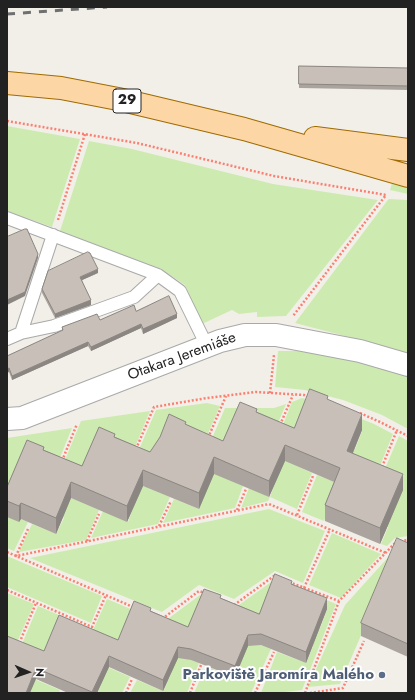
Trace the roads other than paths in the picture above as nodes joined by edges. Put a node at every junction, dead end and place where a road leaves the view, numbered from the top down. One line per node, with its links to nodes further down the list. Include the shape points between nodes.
1 (7, 83): 2 (main road, 29, via 61,88 118,99)
2 (244, 130): 3 (main road, 29); 4 (main road, 29)
3 (408, 150)
4 (408, 176)
5 (7, 218): 6 (lane)
6 (53, 235): 7 (lane); 8 (lane)
7 (158, 275): 8 (lane, via 134,297 54,326); 10 (lane, via 180,291)
8 (21, 333): 9 (lane)
9 (7, 339)
10 (207, 346): 11 (street, Otakara Jeremiáše, via 245,335 276,335 360,351); 12 (street, Otakara Jeremiáše, via 22,418)
11 (408, 365)
12 (7, 419)

